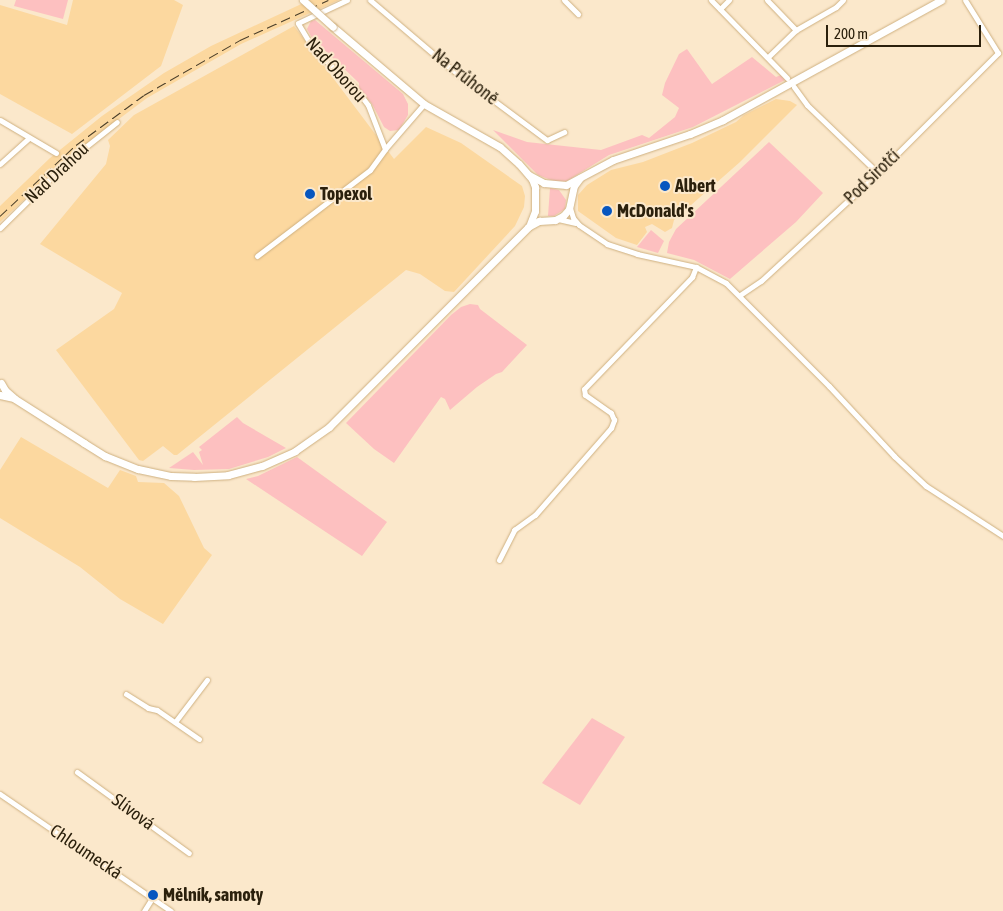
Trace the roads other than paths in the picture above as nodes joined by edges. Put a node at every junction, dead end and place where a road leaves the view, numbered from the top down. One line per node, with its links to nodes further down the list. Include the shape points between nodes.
1 (303, 0): 17 (main road, bridge)
2 (347, 0): 22 (street, Nad Oborou, via 298,23 314,50 356,89 368,105)
3 (370, 0): 20 (street, Na Průhoně, via 450,68 547,140)
4 (564, 0): 12 (street)
5 (711, 0): 11 (street)
6 (729, 0): 11 (street)
7 (767, 0): 13 (street)
8 (843, 0): 13 (street)
9 (941, 0): 27 (main road, via 723,120 684,137 613,160)
10 (965, 0): 25 (street, Pod Sirotčí, via 998,53)
11 (720, 9): 14 (street)
12 (578, 14)
13 (796, 30): 14 (street)
14 (768, 57): 15 (street)
15 (787, 78)
16 (794, 87): 25 (street, via 807,105)
17 (424, 104): 22 (street); 26 (main road, via 500,148)
18 (0, 120): 21 (street)
19 (117, 122): 36 (street, Nad Drahou, via 69,160)
20 (564, 132)
21 (30, 138): 23 (street); 24 (street)
22 (386, 149): 37 (street, via 370,170)
23 (56, 154)
24 (0, 163)
25 (878, 173): 39 (street, Pod Sirotčí, via 761,281)
26 (529, 176): 28 (main road); 29 (main road)
27 (580, 178): 28 (main road, via 566,185); 30 (main road, via 574,186)
28 (554, 185): 29 (main road, via 542,188); 30 (main road, via 566,191)
29 (536, 196): 31 (main road)
30 (570, 204): 32 (main road); 34 (street, via 573,218)
31 (535, 206): 33 (main road); 35 (main road)
32 (558, 219): 33 (main road); 34 (street)
33 (548, 220): 35 (main road)
34 (579, 225): 38 (street, via 615,248)
35 (528, 227): 42 (main road, via 329,427 295,451 262,466 206,477 171,476 143,470 94,450)
36 (0, 228)
37 (257, 256)
38 (696, 268): 39 (street, via 718,278); 44 (street, via 692,277 584,389 585,395 608,410 614,420 611,428 533,517 514,530)
39 (740, 295): 43 (street, via 926,486)
40 (0, 384): 42 (main road)
41 (0, 395): 42 (main road)
42 (15, 399)
43 (1003, 536)
44 (499, 560)
45 (207, 680): 47 (street)
46 (126, 694): 47 (street)
47 (175, 722): 48 (street)
48 (199, 739)
49 (77, 772): 51 (street, Slívová)
50 (0, 794): 52 (street, Chloumecká)
51 (189, 853)
52 (152, 898): 53 (street); 54 (street, Chloumecká)
53 (144, 911)
54 (172, 911)

